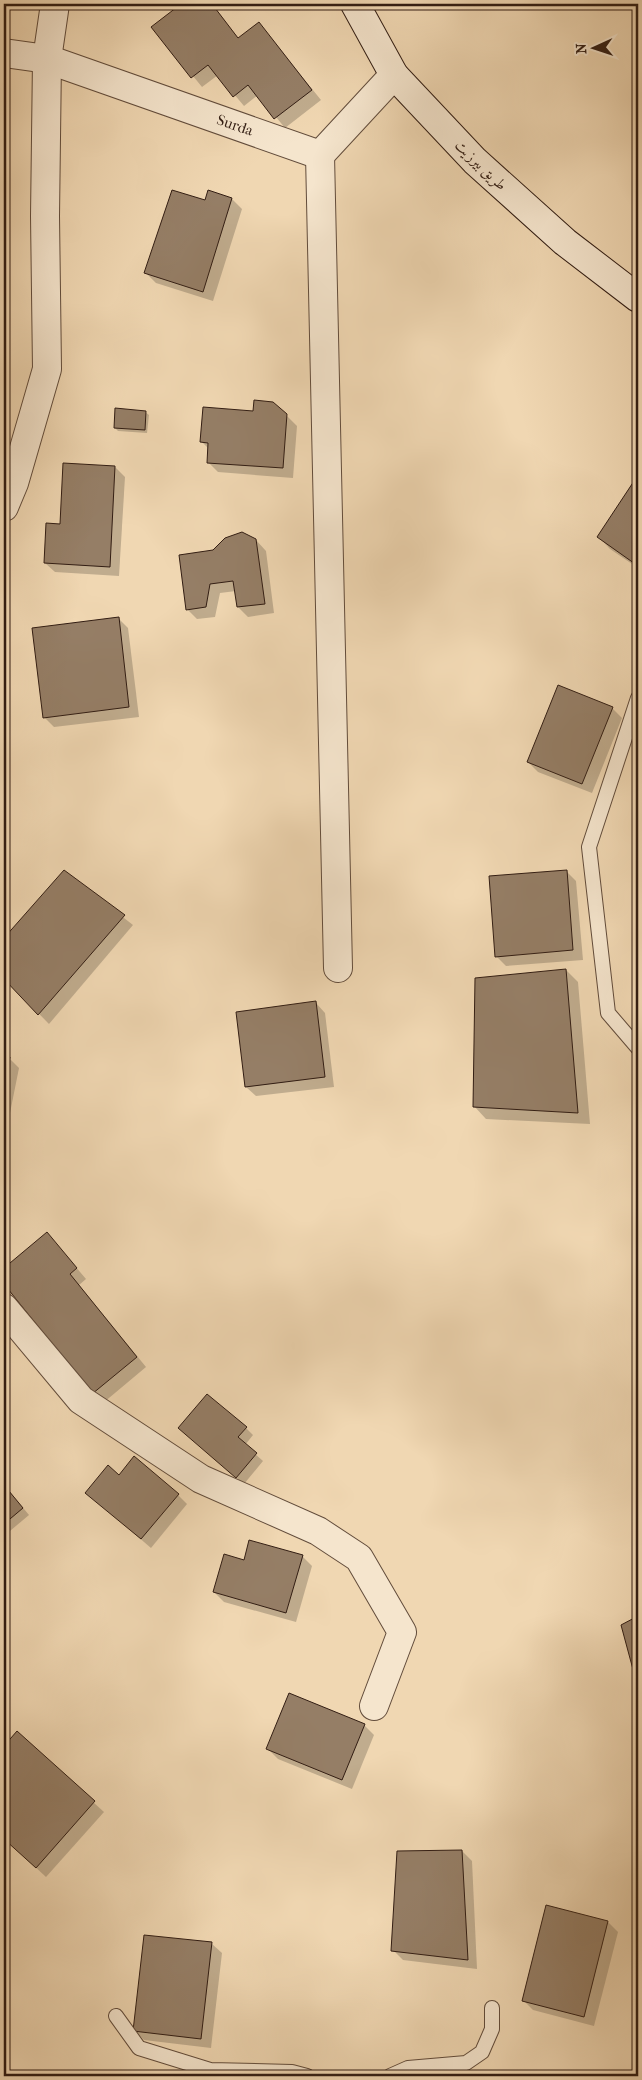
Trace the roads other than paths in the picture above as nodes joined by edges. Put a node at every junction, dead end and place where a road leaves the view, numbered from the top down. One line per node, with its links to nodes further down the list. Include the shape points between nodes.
1 (55, 4): 4 (street)
2 (355, 4): 5 (street, طريق بيرزيت)
3 (4, 52): 4 (street, Surda)
4 (47, 59): 6 (street, Surda); 8 (street, via 47,369)
5 (394, 75): 6 (street); 7 (street, طريق بيرزيت, via 475,161 565,242)
6 (320, 155): 10 (street)
7 (638, 298)
8 (4, 507)
9 (638, 698): 11 (lane, via 589,847 608,1014)
10 (338, 968)
11 (638, 1048)
12 (4, 1308): 13 (street, via 81,1400 202,1478 318,1531 359,1558 402,1632)
13 (374, 1706)
14 (492, 2008): 17 (lane, via 492,2029 482,2052 466,2063 408,2068)
15 (116, 2016): 16 (lane, via 138,2048 210,2070 292,2072)
16 (307, 2076)
17 (390, 2076)

